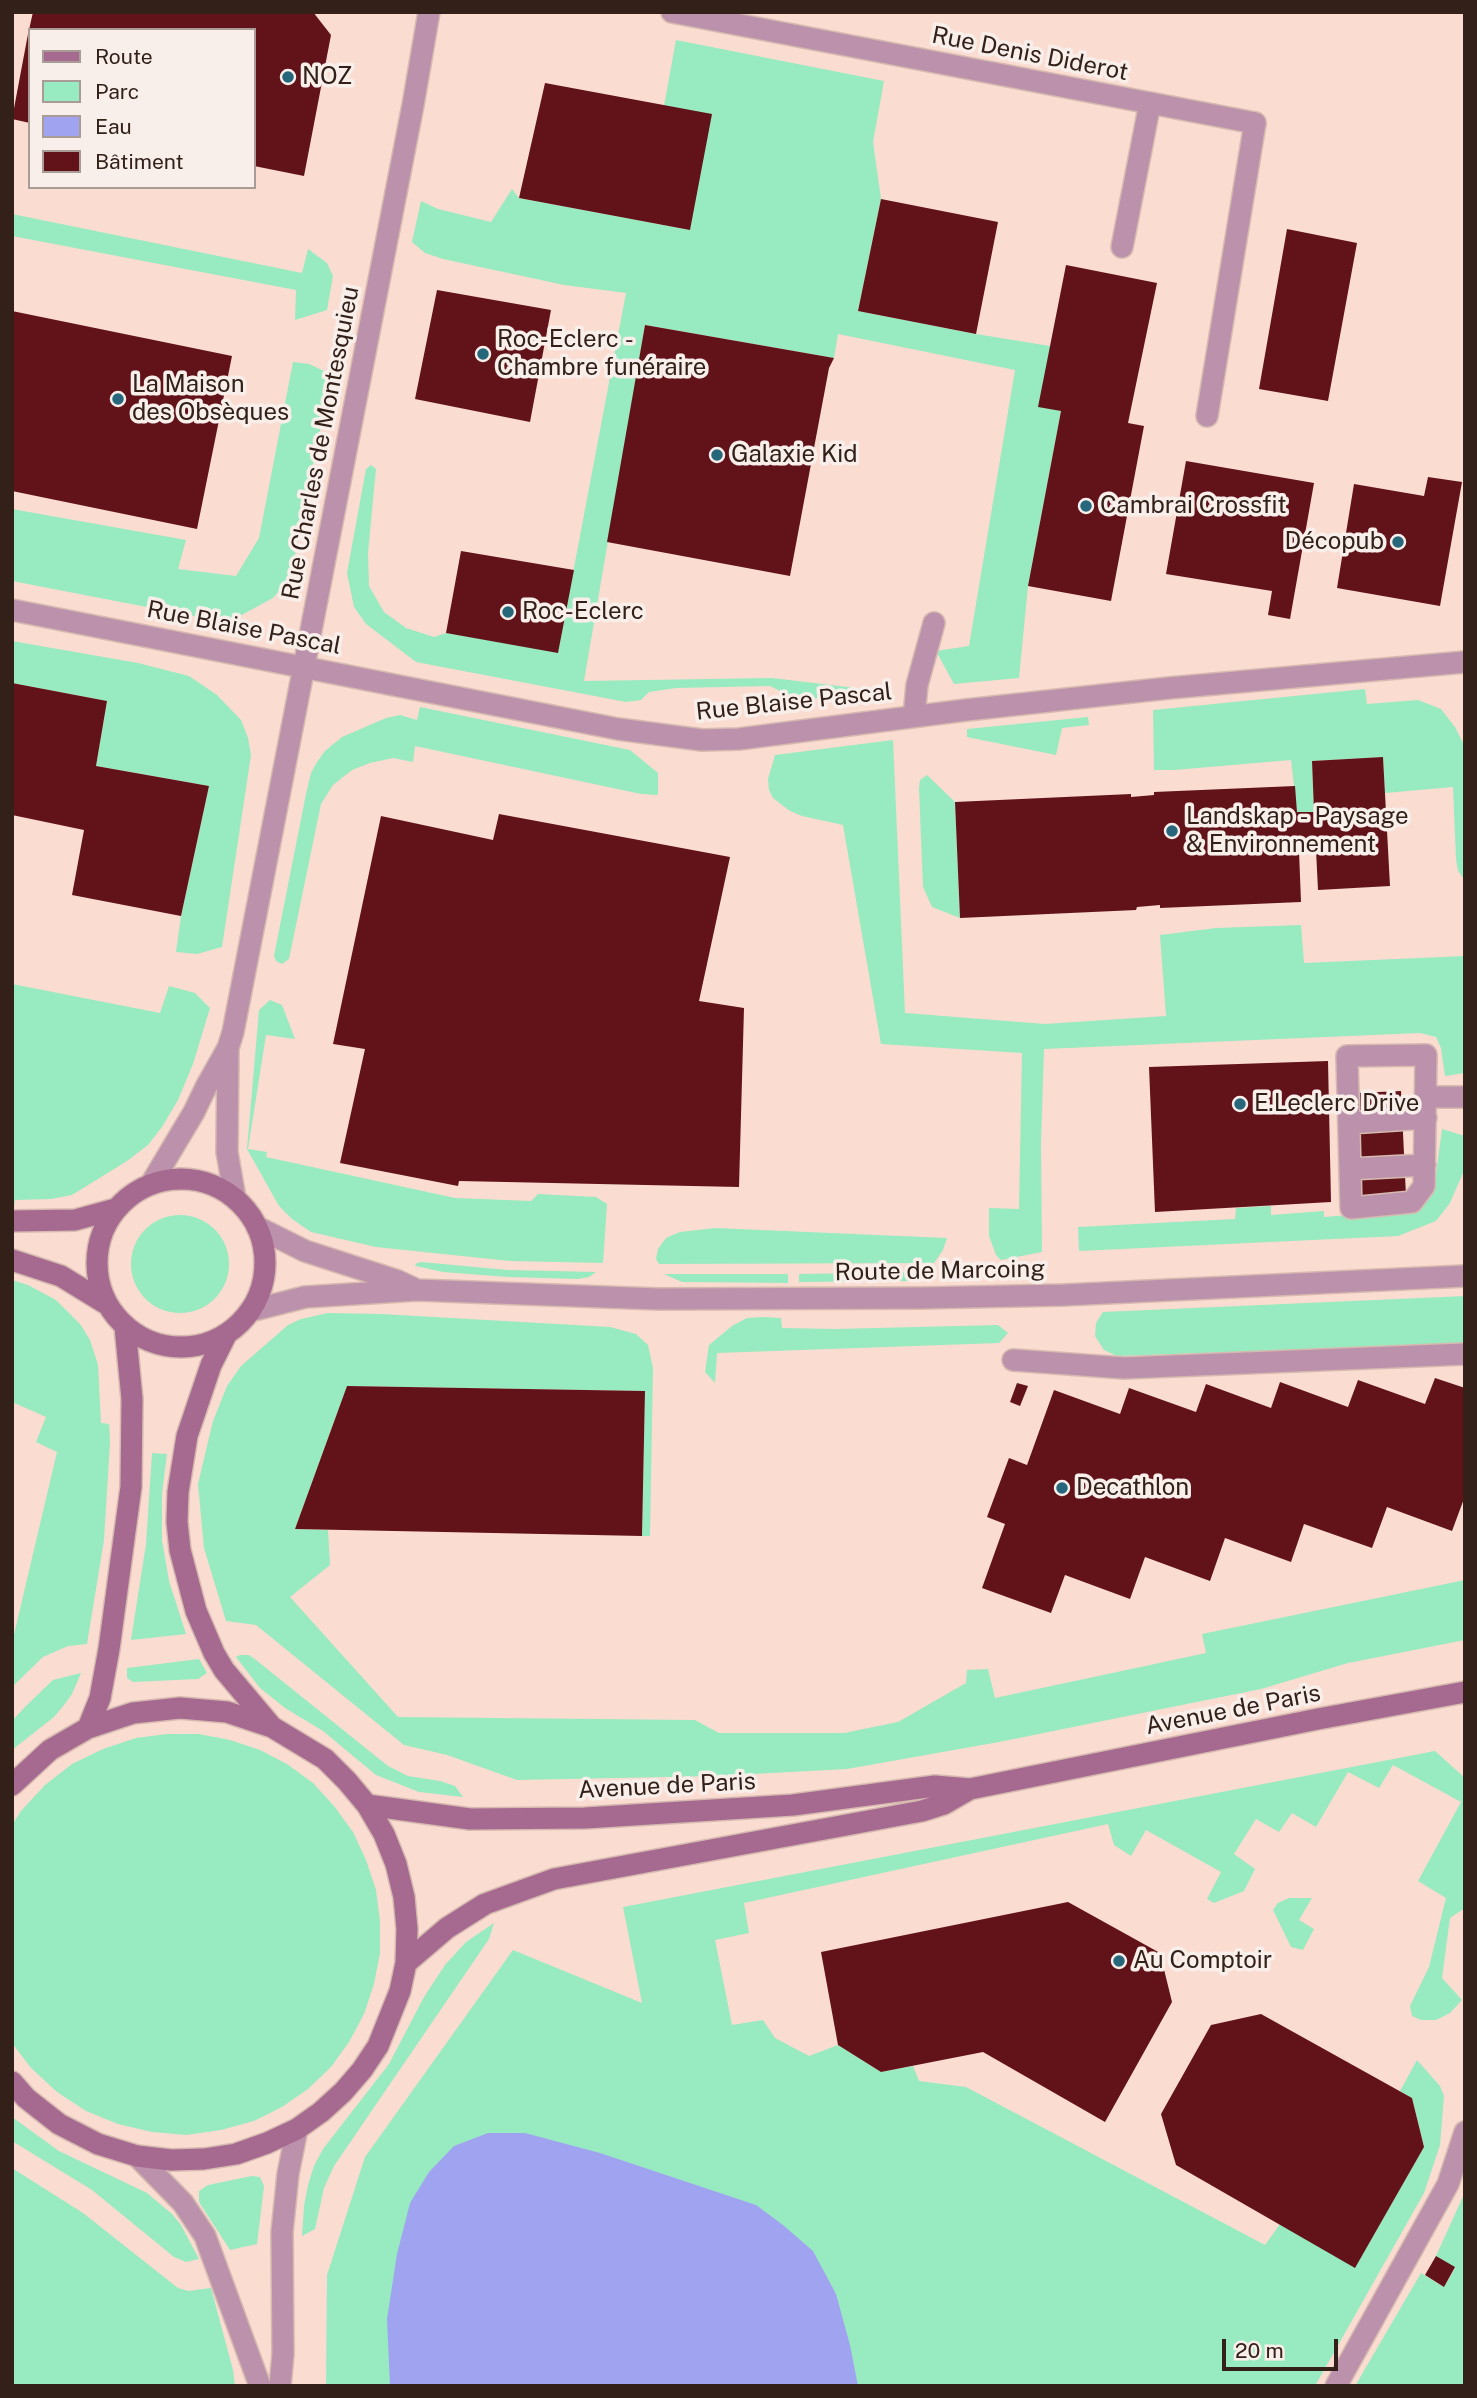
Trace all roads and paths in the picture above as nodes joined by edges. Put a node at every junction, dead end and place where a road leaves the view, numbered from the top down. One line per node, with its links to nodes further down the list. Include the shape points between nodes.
1 (429, 12): 9 (street, Rue Charles de Montesquieu)
2 (672, 12): 3 (street, Rue Denis Diderot)
3 (1150, 103): 4 (street); 5 (street, Rue Denis Diderot, via 1255,123)
4 (1122, 247)
5 (1207, 416)
6 (12, 610): 9 (street, Rue Blaise Pascal)
7 (934, 623): 10 (street, via 917,685)
8 (1465, 662): 10 (street, Rue Blaise Pascal)
9 (304, 666): 10 (street, Rue Blaise Pascal, via 683,739 739,739); 11 (street, Rue Charles de Montesquieu)
10 (914, 716)
11 (228, 1048): 17 (street, Rue Charles de Montesquieu); 18 (street, Rue Charles de Montesquieu, via 227,1152)
12 (1465, 1097): 13 (street)
13 (1426, 1108): 14 (street); 14 (street, via 1426,1055 1347,1056); 15 (street)
14 (1349, 1122): 16 (street)
15 (1424, 1166): 16 (street); 16 (street, via 1424,1186 1412,1202 1351,1208)
16 (1350, 1170)
17 (151, 1184): 18 (main road, via 194,1180); 19 (main road)
18 (235, 1198): 21 (main road)
19 (115, 1209): 20 (main road, via 75,1220); 25 (main road, via 96,1254 97,1279)
20 (12, 1221)
21 (257, 1227): 24 (street, Route de Marcoing, via 305,1251); 26 (main road, via 265,1270 261,1292)
22 (12, 1260): 25 (main road, via 61,1276)
23 (1465, 1276): 24 (street, Route de Marcoing, via 920,1298 658,1299)
24 (417, 1290): 26 (street, Route de Marcoing, via 305,1297)
25 (105, 1303): 27 (main road)
26 (250, 1311): 28 (main road)
27 (125, 1327): 28 (main road, via 142,1339 174,1347 206,1344); 33 (main road, via 131,1487 109,1649 100,1698)
28 (226, 1335): 32 (main road, via 206,1377 187,1436 178,1492 180,1550 196,1611 214,1653)
29 (1465, 1354): 30 (street, via 1124,1368)
30 (1013, 1360)
31 (1465, 1692): 35 (main road, Avenue de Paris)
32 (272, 1727): 33 (main road, via 227,1712 180,1708 132,1713); 36 (main road, via 325,1759)
33 (88, 1728): 34 (main road, via 50,1750)
34 (12, 1785)
35 (970, 1789): 36 (main road, Avenue de Paris, via 935,1786 793,1805 585,1818 463,1818); 37 (main road, Avenue de Paris, via 928,1810 533,1885 465,1916)
36 (367, 1805): 37 (main road, via 396,1864 407,1929)
37 (405, 1962): 39 (main road, via 391,2019 378,2046 336,2099)
38 (12, 2082): 41 (main road, via 59,2124 97,2144)
39 (297, 2129): 41 (main road, via 236,2154 193,2160); 43 (street, via 282,2232)
40 (1465, 2132): 44 (street, via 1448,2184)
41 (138, 2156): 42 (street, via 183,2203 205,2236)
42 (260, 2386)
43 (280, 2386)
44 (1336, 2386)

